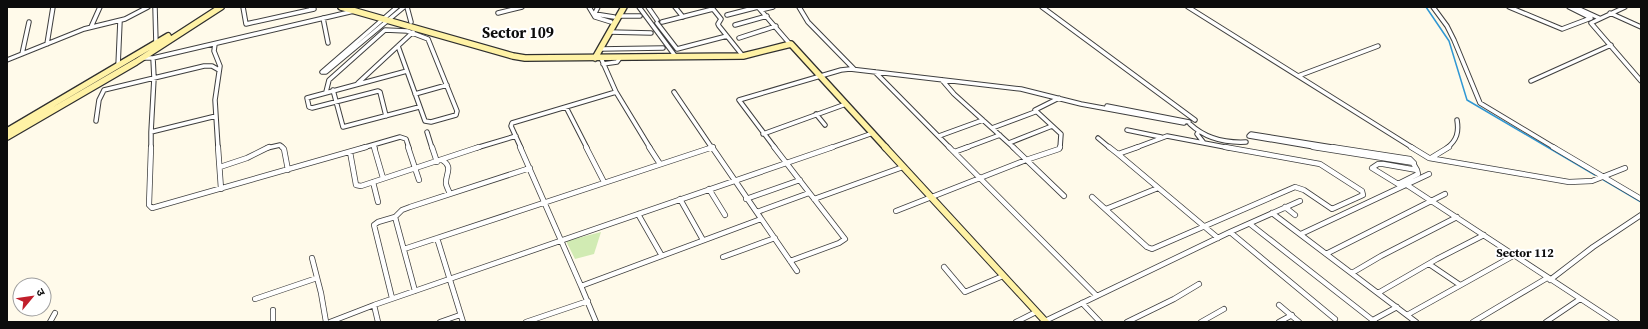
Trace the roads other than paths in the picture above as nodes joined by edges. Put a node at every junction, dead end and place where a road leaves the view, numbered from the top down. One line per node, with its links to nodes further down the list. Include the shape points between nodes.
1 (53, 7): 60 (street)
2 (100, 7): 51 (street)
3 (148, 7): 44 (street)
4 (155, 7): 61 (street)
5 (214, 7): 61 (street)
6 (221, 7): 71 (street)
7 (242, 7): 8 (street, via 246,24 314,9)
8 (310, 7)
9 (341, 7): 31 (street)
10 (397, 7): 42 (street)
11 (404, 7): 42 (street)
12 (407, 7): 47 (street)
13 (522, 7): 32 (street)
14 (589, 7): 34 (street)
15 (598, 7): 34 (street)
16 (620, 7): 40 (street)
17 (624, 7): 40 (street)
18 (639, 7): 74 (street)
19 (648, 7): 48 (street)
20 (676, 7): 38 (street)
21 (773, 7): 30 (street)
22 (799, 7): 78 (street, via 808,22)
23 (1042, 7): 106 (street)
24 (1188, 7): 83 (street)
25 (1433, 7): 149 (street, via 1454,40 1479,102)
26 (1509, 7): 43 (street, via 1562,29)
27 (1569, 7): 43 (street, via 1591,18)
28 (1576, 7): 41 (street)
29 (1625, 7): 33 (street)
30 (762, 10): 35 (street, via 758,7); 37 (street)
31 (354, 11): 39 (street); 42 (street)
32 (498, 13)
33 (1610, 13): 41 (street); 52 (street)
34 (594, 15): 40 (street); 40 (street, via 601,20)
35 (727, 15)
36 (640, 16): 40 (street)
37 (767, 16): 49 (street); 50 (street)
38 (683, 17): 48 (street); 57 (street, via 713,9 721,19 719,26)
39 (323, 18): 59 (street); 62 (street)
40 (615, 18): 54 (street); 73 (street)
41 (1599, 18): 45 (street)
42 (386, 19): 42 (street, via 326,72 322,72); 53 (street)
43 (1587, 19): 45 (street)
44 (120, 21): 51 (street); 77 (street)
45 (1591, 21): 64 (street)
46 (29, 22): 69 (street)
47 (412, 22)
48 (659, 22): 57 (street, via 677,49)
49 (735, 25)
50 (776, 26): 58 (street); 63 (street)
51 (91, 27): 60 (street)
52 (1641, 27)
53 (417, 28): 55 (street); 73 (street, via 520,58)
54 (610, 32): 56 (street); 68 (street)
55 (413, 33): 65 (street); 89 (street, via 428,39); 91 (street, via 390,28 385,30 329,80)
56 (651, 33)
57 (727, 36): 70 (street)
58 (739, 38)
59 (328, 43)
60 (47, 44): 69 (street)
61 (156, 44): 77 (street)
62 (215, 44): 72 (street); 79 (street)
63 (790, 44): 70 (street); 82 (street)
64 (1611, 45): 86 (street); 87 (street)
65 (398, 46): 80 (street); 88 (street)
66 (1378, 46): 83 (street)
67 (663, 48): 68 (street)
68 (600, 49): 73 (street)
69 (22, 54): 75 (street)
70 (743, 56): 74 (street)
71 (143, 58): 72 (street); 123 (street)
72 (153, 58): 84 (street)
73 (593, 58): 76 (street)
74 (677, 58): 76 (street, via 620,58)
75 (7, 60)
76 (602, 61): 92 (street)
77 (118, 66): 114 (street)
78 (854, 69): 81 (street); 82 (street)
79 (219, 70): 84 (street, via 212,66 204,66); 102 (street, via 215,100)
80 (407, 71): 88 (street); 94 (street)
81 (876, 72): 85 (street); 122 (street)
82 (820, 76): 97 (street); 119 (street, via 739,100)
83 (1298, 76): 135 (street)
84 (154, 78): 108 (street, via 102,91); 116 (street)
85 (942, 80): 95 (street, via 1021,89); 105 (street)
86 (1641, 81)
87 (1531, 82)
88 (357, 83): 90 (street)
89 (447, 85): 94 (street); 98 (street, via 458,111 456,115 427,122)
90 (333, 90): 91 (street); 96 (street)
91 (326, 92): 96 (street, via 308,97 309,107)
92 (616, 92): 99 (street); 140 (street)
93 (674, 92): 130 (street)
94 (415, 94): 98 (street)
95 (1059, 97): 100 (street, via 1035,109); 104 (street, via 1081,104)
96 (336, 101): 103 (street, via 378,90); 103 (street, via 343,127)
97 (846, 104): 101 (street); 118 (street)
98 (419, 107): 103 (street)
99 (566, 107): 121 (street, via 514,122 511,126); 156 (street)
100 (1035, 112): 111 (street); 112 (street)
101 (816, 114): 110 (street); 119 (street)
102 (216, 116): 116 (street); 141 (street)
103 (386, 116)
104 (1169, 119): 109 (street); 115 (street, via 1190,123)
105 (983, 120): 112 (street); 122 (street)
106 (1195, 120)
107 (1457, 120): 135 (street, via 1458,132 1455,142)
108 (96, 121)
109 (1184, 123)
110 (825, 125)
111 (1052, 126): 127 (street); 137 (street, via 1061,134 1060,148)
112 (992, 128): 120 (street)
113 (1126, 130): 124 (street)
114 (7, 131)
115 (1199, 131): 126 (street, via 1221,141); 128 (street, via 1197,134)
116 (151, 132): 159 (street, via 150,207 156,208)
117 (427, 132): 138 (street)
118 (873, 133): 139 (street); 142 (street)
119 (763, 134): 139 (street)
120 (1000, 135): 127 (street); 133 (street)
121 (516, 136): 136 (street); 144 (street)
122 (939, 136): 133 (street)
123 (7, 137)
124 (1161, 137): 128 (street); 134 (street)
125 (1098, 138): 134 (street)
126 (1246, 142): 131 (street); 147 (street, via 1249,136 1282,139 1413,163)
127 (1009, 143): 137 (street)
128 (1204, 143): 131 (street)
129 (374, 145): 132 (street); 143 (street, via 403,137 406,139); 150 (street)
130 (714, 147): 140 (street); 153 (street)
131 (1242, 150): 188 (street, via 1320,164 1364,194 1332,209 1296,187)
132 (350, 152): 146 (street); 155 (street, via 356,184 361,186)
133 (954, 152): 151 (street)
134 (1118, 154): 158 (street)
135 (1431, 158): 149 (street, via 1563,181 1586,182)
136 (442, 160): 138 (street); 162 (street, via 449,167 446,185)
137 (1026, 160): 151 (street); 164 (street)
138 (437, 162): 143 (street)
139 (787, 163): 153 (street); 154 (street)
140 (660, 164): 156 (street)
141 (220, 167): 146 (street, via 271,146 280,145 284,149); 159 (street)
142 (904, 167): 166 (street); 169 (street)
143 (415, 168): 150 (street); 152 (street)
144 (530, 168): 162 (street); 174 (street)
145 (1625, 168): 149 (street)
146 (288, 170): 159 (street)
147 (1417, 170): 147 (street, via 1417,175 1397,184 1372,168 1383,164)
148 (1429, 174): 157 (street)
149 (1604, 177): 170 (street)
150 (383, 178): 155 (street)
151 (981, 179): 166 (street); 217 (street)
152 (419, 180)
153 (735, 180): 160 (street); 168 (street)
154 (800, 180): 161 (street); 168 (street)
155 (373, 182): 173 (street)
156 (604, 182): 174 (street)
157 (1407, 185): 172 (street); 190 (street)
158 (1158, 188): 176 (street); 188 (street)
159 (221, 189)
160 (709, 189): 167 (street); 181 (street)
161 (809, 193): 169 (street); 178 (street)
162 (450, 194): 184 (street, via 402,210)
163 (1445, 194): 172 (street)
164 (1064, 196)
165 (1092, 197): 176 (street)
166 (932, 198): 177 (street); 208 (street)
167 (680, 199): 180 (street); 196 (street)
168 (746, 199): 178 (street)
169 (814, 199): 203 (street, via 845,239)
170 (1641, 199)
171 (1300, 200): 175 (street)
172 (1431, 200): 185 (street); 198 (street)
173 (378, 202)
174 (545, 202): 192 (street); 195 (street)
175 (1285, 207): 179 (street); 182 (street)
176 (1106, 209): 188 (street, via 1152,249)
177 (896, 211)
178 (756, 212): 186 (street)
179 (1272, 212): 187 (street); 190 (street)
180 (638, 214): 195 (street); 199 (street)
181 (726, 215)
182 (1295, 215)
183 (1641, 215): 211 (street)
184 (395, 217): 197 (street); 218 (street, via 374,225)
185 (1457, 217): 191 (street); 207 (street)
186 (761, 219): 193 (street); 196 (street)
187 (1250, 224): 189 (street); 235 (street)
188 (1205, 227): 194 (street)
189 (1230, 232): 194 (street); 233 (street)
190 (1301, 234): 198 (street)
191 (1484, 236): 200 (street); 204 (street)
192 (437, 238): 197 (street); 210 (street)
193 (775, 238): 201 (street); 203 (street)
194 (1218, 238): 217 (street)
195 (560, 240): 210 (street); 214 (street)
196 (704, 240): 199 (street)
197 (404, 249): 215 (street)
198 (1326, 254): 207 (street)
199 (662, 256): 214 (street)
200 (1513, 256): 211 (street); 213 (street)
201 (723, 257)
202 (312, 258): 209 (street)
203 (790, 261): 206 (street)
204 (1429, 264): 213 (street); 216 (street)
205 (944, 267): 208 (street, via 965,292)
206 (797, 271)
207 (1352, 273): 216 (street)
208 (1003, 276): 228 (street)
209 (317, 278): 219 (street); 238 (street)
210 (450, 279): 215 (street); 230 (street)
211 (1549, 279): 220 (street); 252 (street)
212 (1199, 284): 247 (street)
213 (1460, 285): 232 (street)
214 (581, 286): 221 (street)
215 (414, 291): 218 (street)
216 (1378, 293): 225 (street)
217 (1097, 296): 222 (street)
218 (392, 298): 223 (street)
219 (255, 299)
220 (1580, 299): 253 (street); 254 (street)
221 (588, 301): 243 (street); 244 (street)
222 (1082, 303): 234 (street); 246 (street)
223 (374, 305): 239 (street); 240 (street)
224 (1279, 305): 231 (street)
225 (1396, 307): 232 (street); 235 (street)
226 (1224, 309): 248 (street)
227 (273, 310): 237 (street)
228 (1036, 312): 234 (street); 245 (street)
229 (55, 313): 236 (street)
230 (460, 315): 241 (street); 242 (street)
231 (1292, 315): 249 (street); 250 (street)
232 (1407, 315): 251 (street)
233 (1335, 319)
234 (1045, 321)
235 (1374, 321)
236 (50, 322)
237 (273, 322)
238 (326, 322)
239 (330, 322)
240 (378, 322)
241 (440, 322)
242 (462, 322)
243 (526, 322)
244 (596, 322)
245 (1016, 322)
246 (1100, 322)
247 (1127, 322)
248 (1201, 322)
249 (1279, 322)
250 (1300, 322)
251 (1416, 322)
252 (1473, 322)
253 (1546, 322)
254 (1616, 322)

